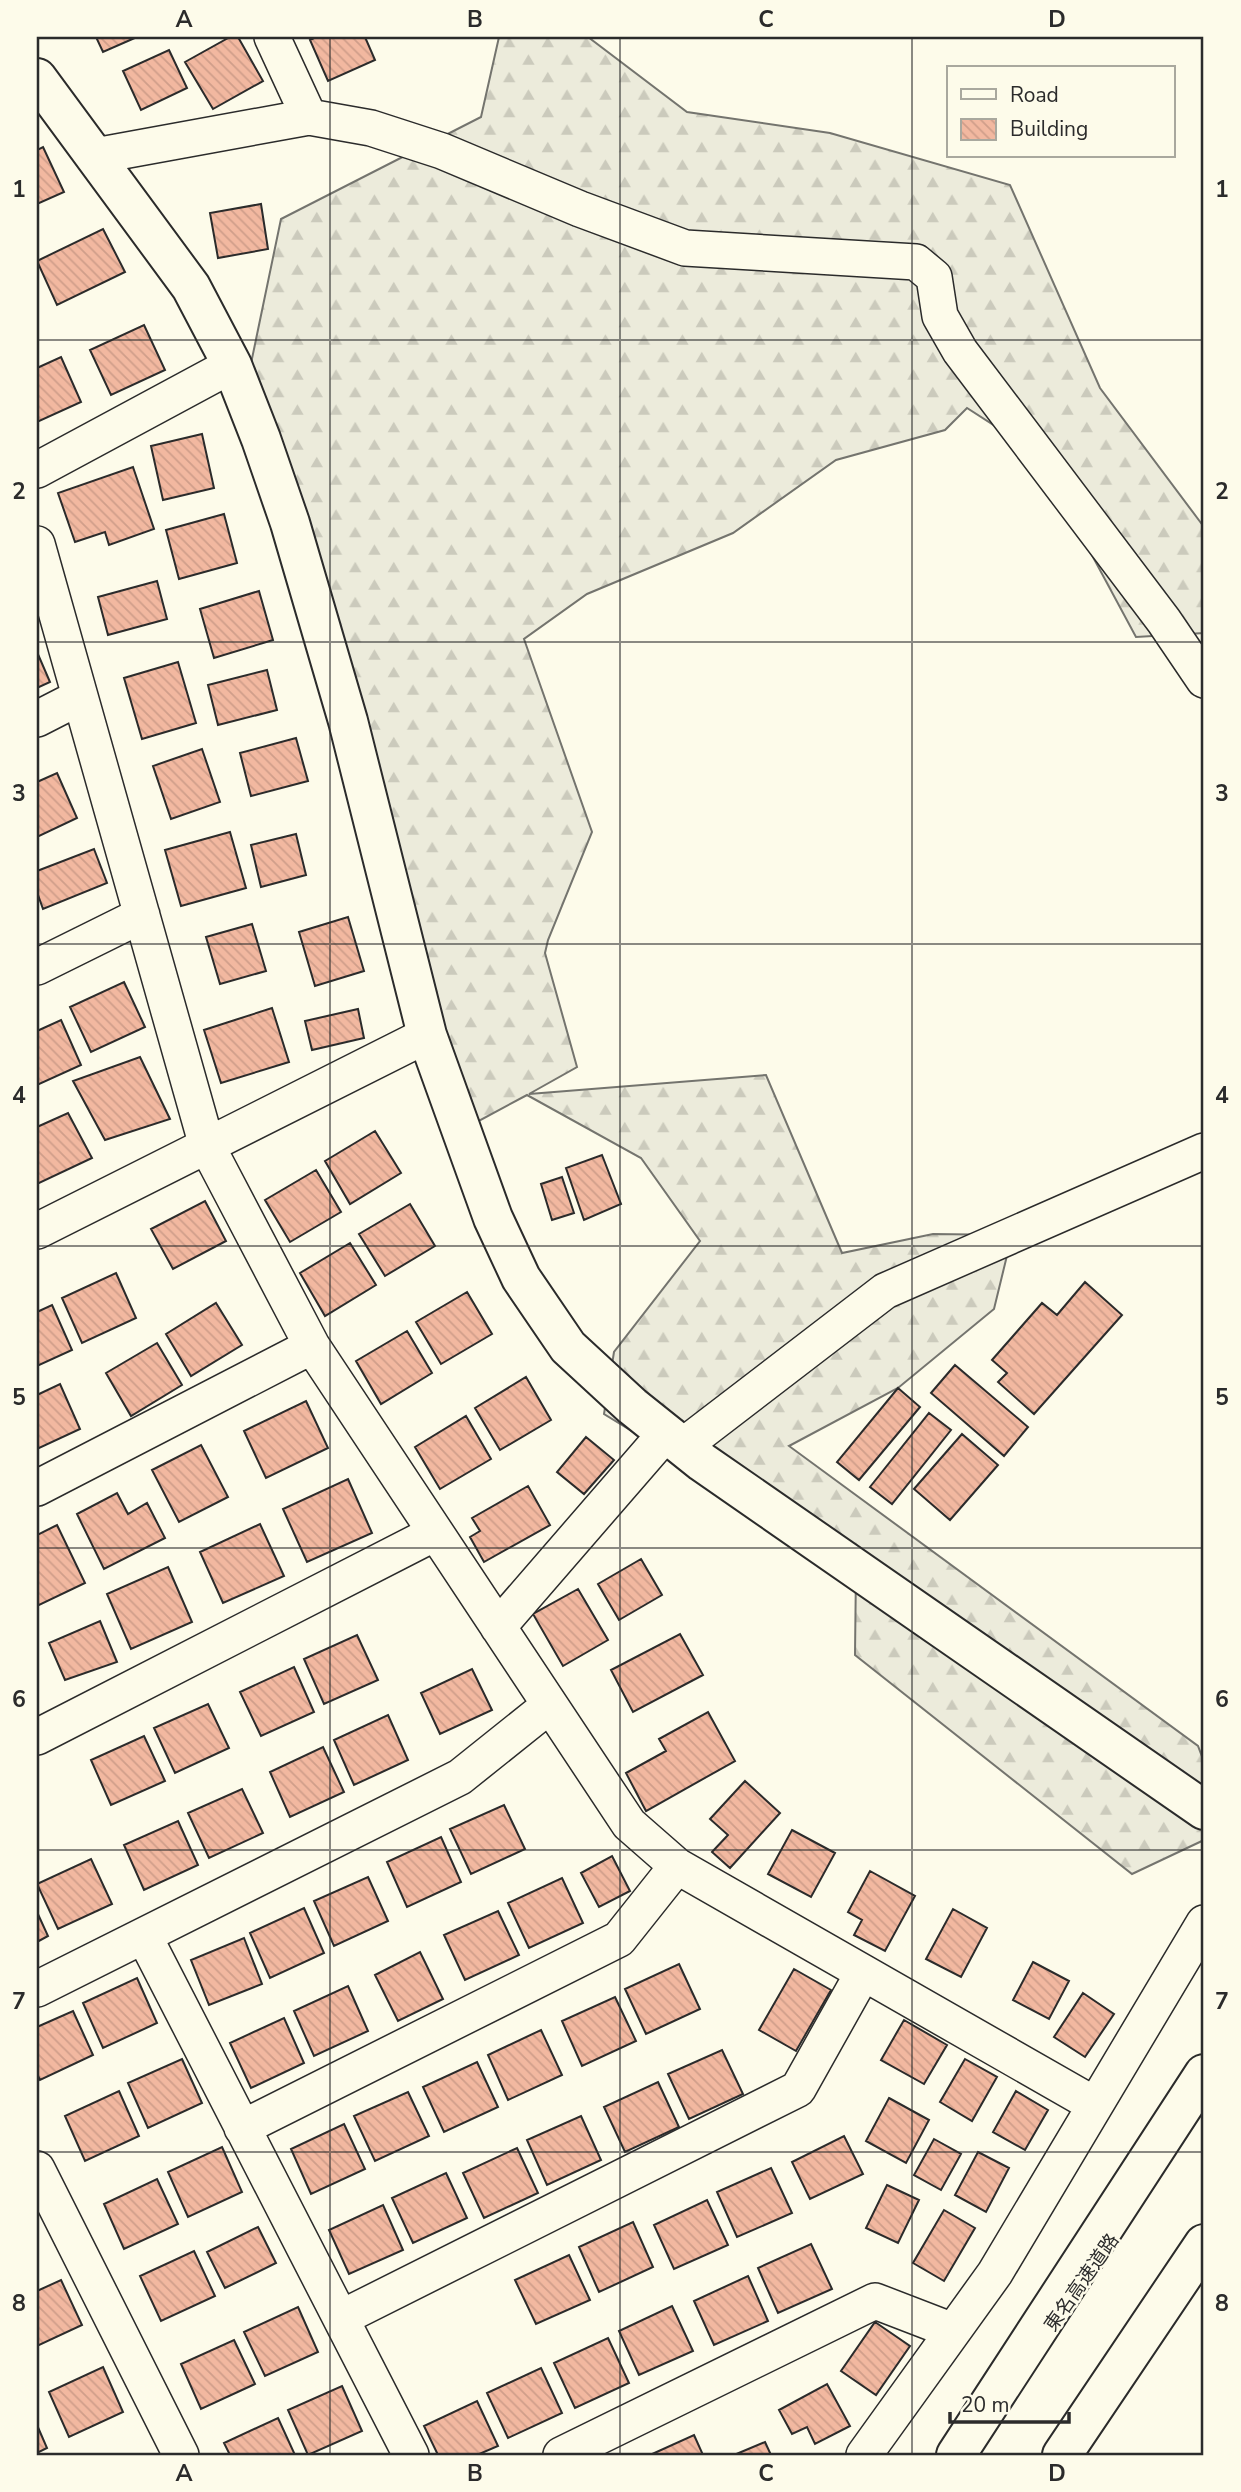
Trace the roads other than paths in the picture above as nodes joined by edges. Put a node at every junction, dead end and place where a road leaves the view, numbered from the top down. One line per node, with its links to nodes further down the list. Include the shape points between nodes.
1 (272, 37): 3 (street)
2 (37, 78): 4 (main road)
3 (309, 117): 4 (street); 8 (street, via 371,128 442,151 685,248 916,262 934,277 940,316 960,352)
4 (95, 156): 5 (main road, via 191,287)
5 (232, 365): 6 (street); 13 (main road, via 290,523 344,708)
6 (37, 470)
7 (37, 544): 9 (street)
8 (1204, 680)
9 (80, 697): 10 (street); 11 (street)
10 (37, 719)
11 (142, 915): 12 (street); 14 (street)
12 (37, 967)
13 (427, 1035): 14 (street); 18 (main road, via 493,1218 521,1278 568,1347)
14 (207, 1146): 16 (street); 17 (street)
15 (1204, 1151): 18 (street, via 885,1291)
16 (37, 1231)
17 (312, 1346): 19 (street); 20 (street)
18 (674, 1440): 21 (street); 24 (main road)
19 (37, 1488)
20 (435, 1533): 21 (street); 23 (street)
21 (498, 1627): 22 (street)
22 (550, 1705): 25 (street, via 629,1824); 27 (street, via 460,1777)
23 (37, 1737)
24 (1204, 1810)
25 (677, 1866): 28 (street); 33 (street, via 619,1939)
26 (1204, 1923): 31 (street)
27 (144, 1936): 29 (street); 33 (street)
28 (863, 1973): 31 (street); 37 (street, via 798,2089)
29 (37, 1989)
30 (1204, 2074): 43 (main road)
31 (1095, 2105): 38 (street, via 995,2273)
32 (1204, 2109): 43 (main road, 東名高速道路)
33 (242, 2128): 37 (street)
34 (37, 2169): 35 (street)
35 (49, 2222): 39 (street)
36 (1204, 2244): 44 (main road)
37 (341, 2318): 40 (street)
38 (953, 2332): 41 (street, via 875,2301); 42 (street)
39 (181, 2455)
40 (411, 2455)
41 (561, 2455)
42 (864, 2455)
43 (957, 2455)
44 (1062, 2455)

